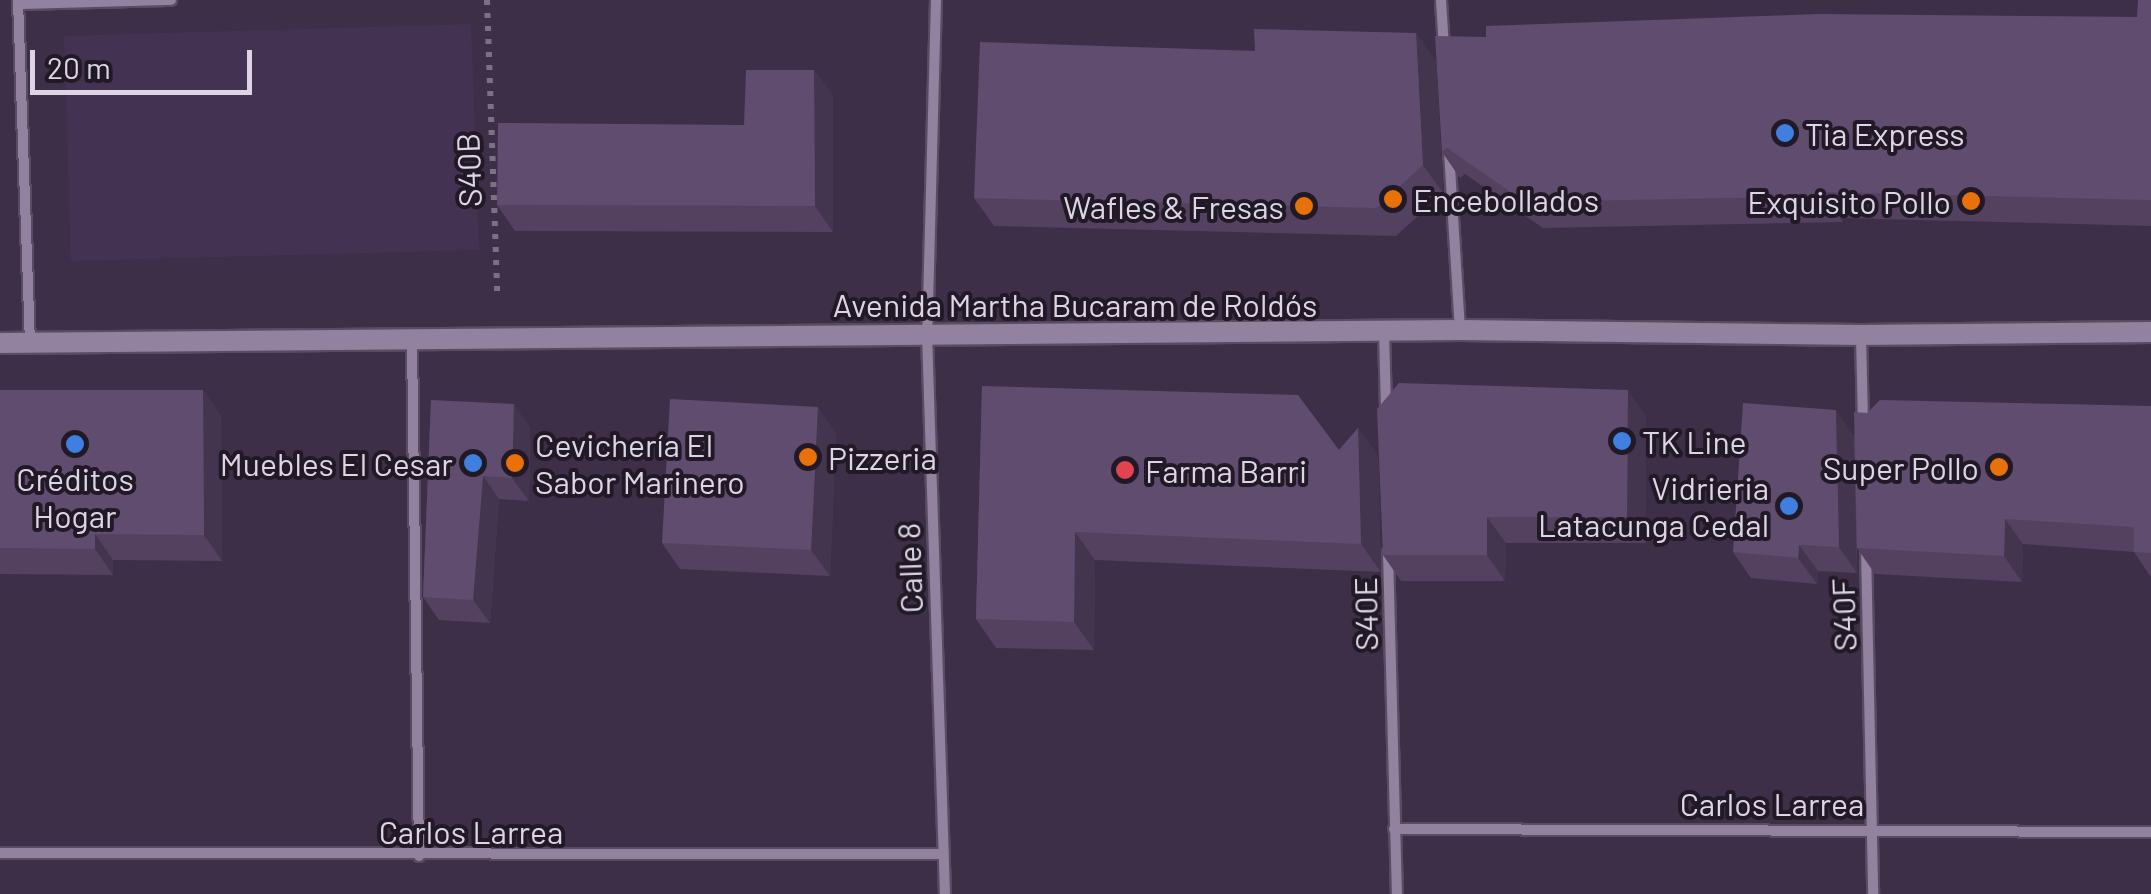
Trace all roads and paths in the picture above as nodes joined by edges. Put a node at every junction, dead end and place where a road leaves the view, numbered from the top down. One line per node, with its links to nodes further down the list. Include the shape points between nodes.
1 (171, 0): 5 (street)
2 (487, 0): 13 (path, S40B)
3 (936, 0): 11 (street, Calle 8)
4 (1441, 0): 6 (street)
5 (18, 2): 15 (street)
6 (1444, 58)
7 (1448, 136): 8 (street)
8 (1460, 330): 9 (street, Avenida Martha Bucaram de Roldós); 12 (street, Avenida Martha Bucaram de Roldós)
9 (1384, 332): 11 (street, Avenida Martha Bucaram de Roldós); 17 (street)
10 (2151, 332): 12 (street, Avenida Martha Bucaram de Roldós)
11 (927, 334): 13 (street, Avenida Martha Bucaram de Roldós); 25 (street, Calle 8)
12 (1861, 335): 18 (street)
13 (499, 339): 14 (street, Avenida Martha Bucaram de Roldós)
14 (412, 340): 15 (street, Avenida Martha Bucaram de Roldós); 26 (street)
15 (30, 342): 16 (street, Avenida Martha Bucaram de Roldós)
16 (0, 343)
17 (1386, 432)
18 (1863, 434)
19 (1388, 531): 22 (street, S40E)
20 (1866, 532): 21 (street, S40F)
21 (1874, 828): 22 (street, Carlos Larrea); 23 (street, Carlos Larrea); 29 (street, S40F)
22 (1394, 829): 28 (street, S40E)
23 (2151, 832)
24 (0, 853): 26 (street, Carlos Larrea)
25 (942, 854): 26 (street, Carlos Larrea); 27 (street, Calle 8)
26 (419, 856)
27 (945, 894)
28 (1397, 894)
29 (1873, 894)

